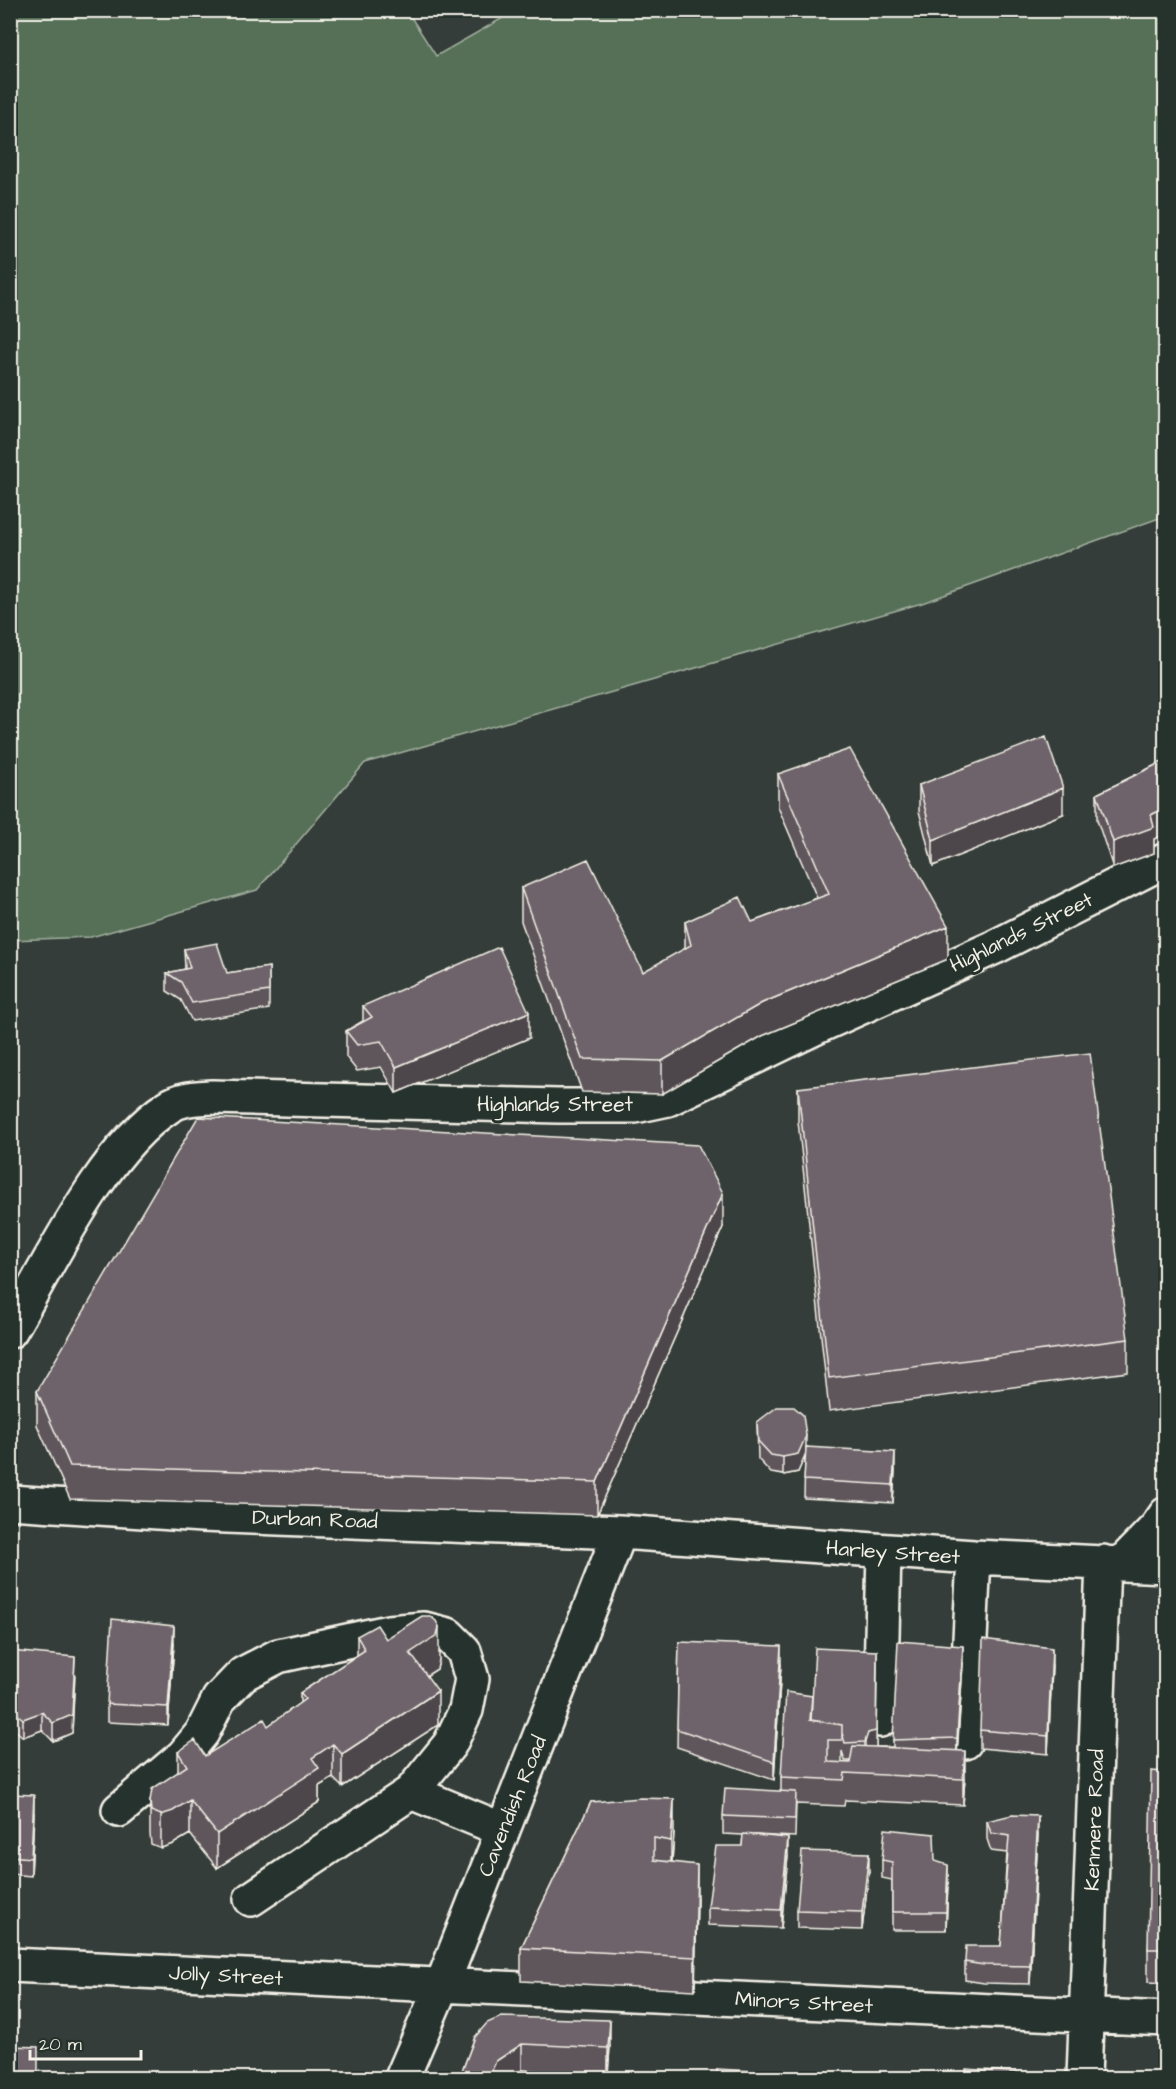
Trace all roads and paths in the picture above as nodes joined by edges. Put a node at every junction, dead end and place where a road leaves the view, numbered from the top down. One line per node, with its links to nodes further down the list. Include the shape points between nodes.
1 (1166, 860): 2 (street, Highlands Street, via 995,946 668,1099 635,1106 558,1107 212,1097 169,1106 143,1126 114,1158)
2 (10, 1331)
3 (10, 1502): 5 (street, Durban Road, via 202,1515)
4 (1166, 1514): 8 (street, via 1156,1528)
5 (620, 1532): 6 (street, Harley Street); 14 (street, Cavendish Road)
6 (884, 1551): 7 (street, Harley Street); 10 (street)
7 (974, 1557): 8 (street, Harley Street); 11 (street)
8 (1112, 1563): 9 (street, Harley Street); 18 (street, Kenmere Road)
9 (1166, 1566)
10 (880, 1720)
11 (966, 1742)
12 (411, 1792): 13 (street, via 450,1744 466,1710 472,1679 464,1651 448,1635 424,1629 388,1632 278,1656 243,1674 219,1699 183,1756); 14 (street); 15 (street)
13 (119, 1810)
14 (502, 1830): 17 (street, Cavendish Road)
15 (251, 1899)
16 (10, 1965): 17 (street, Jolly Street)
17 (442, 1985): 18 (street, Minors Street); 20 (street, Cavendish Road)
18 (1087, 2016): 19 (street, Minors Street); 21 (street, Kenmere Road)
19 (1166, 2019)
20 (402, 2079)
21 (1084, 2079)

